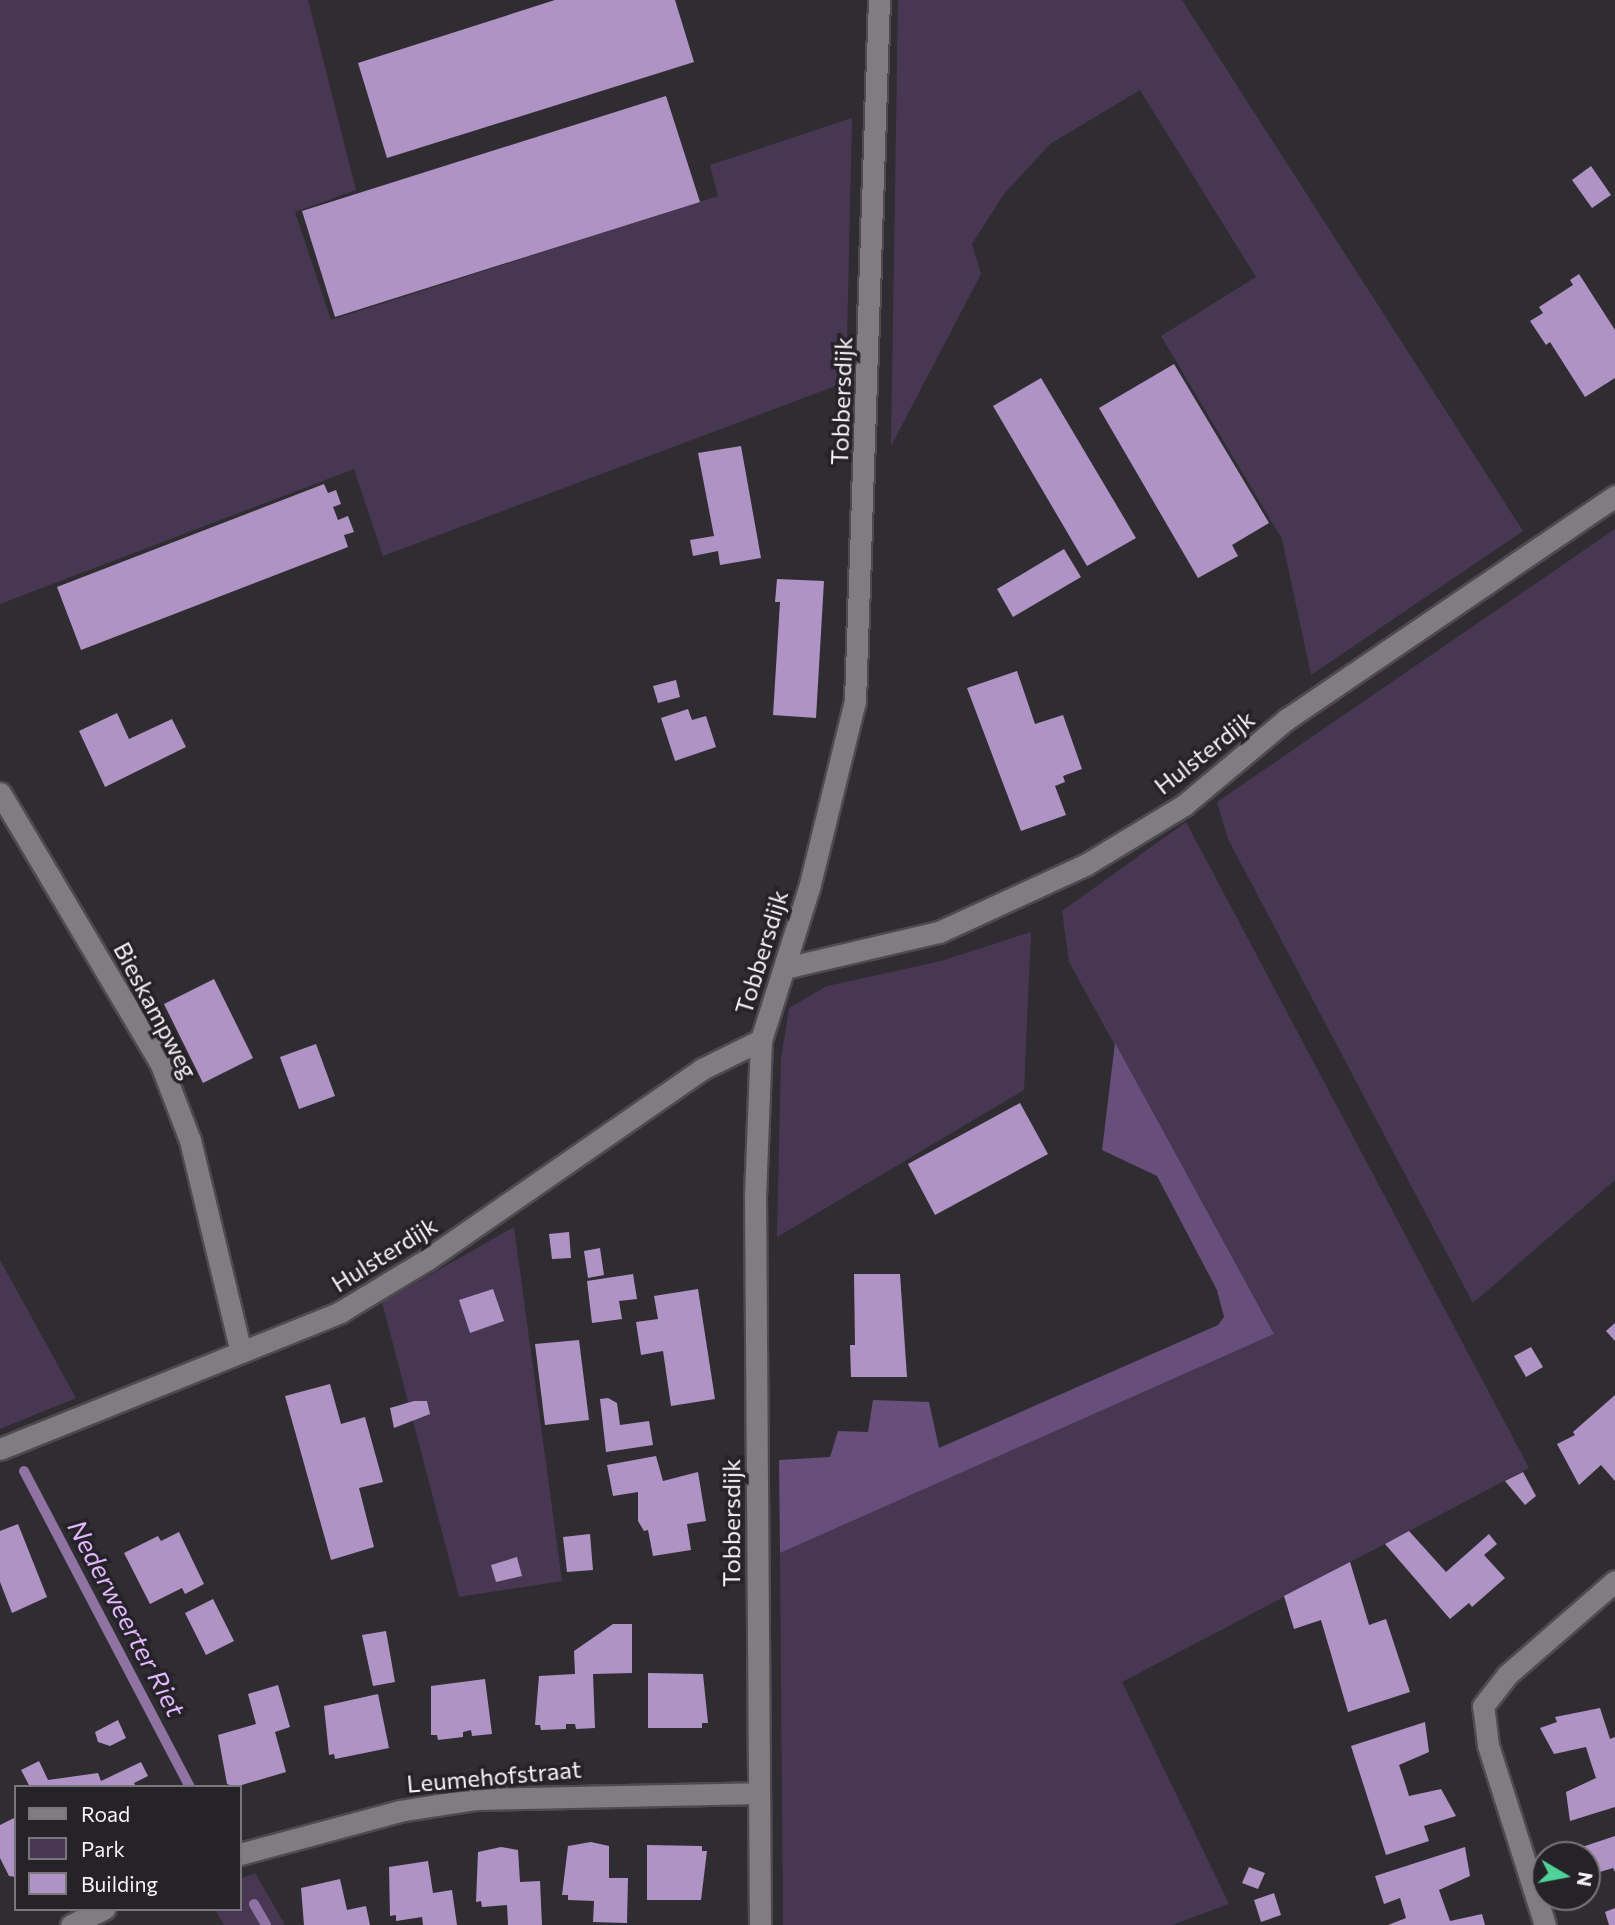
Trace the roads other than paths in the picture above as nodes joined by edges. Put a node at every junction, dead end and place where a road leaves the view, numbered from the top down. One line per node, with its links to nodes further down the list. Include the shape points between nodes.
1 (879, 0): 4 (street, Tobbersdijk, via 855,701)
2 (1615, 496): 4 (street, Hulsterdijk, via 1287,719 1184,805 1085,865 939,932)
3 (0, 793): 6 (street, Bieskampweg, via 160,1062 190,1140)
4 (785, 968): 5 (street, Tobbersdijk)
5 (761, 1040): 6 (street, Hulsterdijk, via 702,1069 384,1286 340,1312); 9 (street, Tobbersdijk, via 755,1196)
6 (241, 1352): 7 (street, Hulsterdijk)
7 (0, 1449)
8 (1615, 1581): 14 (street, via 1507,1675 1483,1706 1488,1745)
9 (758, 1793): 10 (street, Leumehofstraat, via 476,1799 399,1811); 13 (street, Tobbersdijk)
10 (242, 1853)
11 (100, 1911): 12 (street)
12 (71, 1925)
13 (760, 1925)
14 (1545, 1925)

